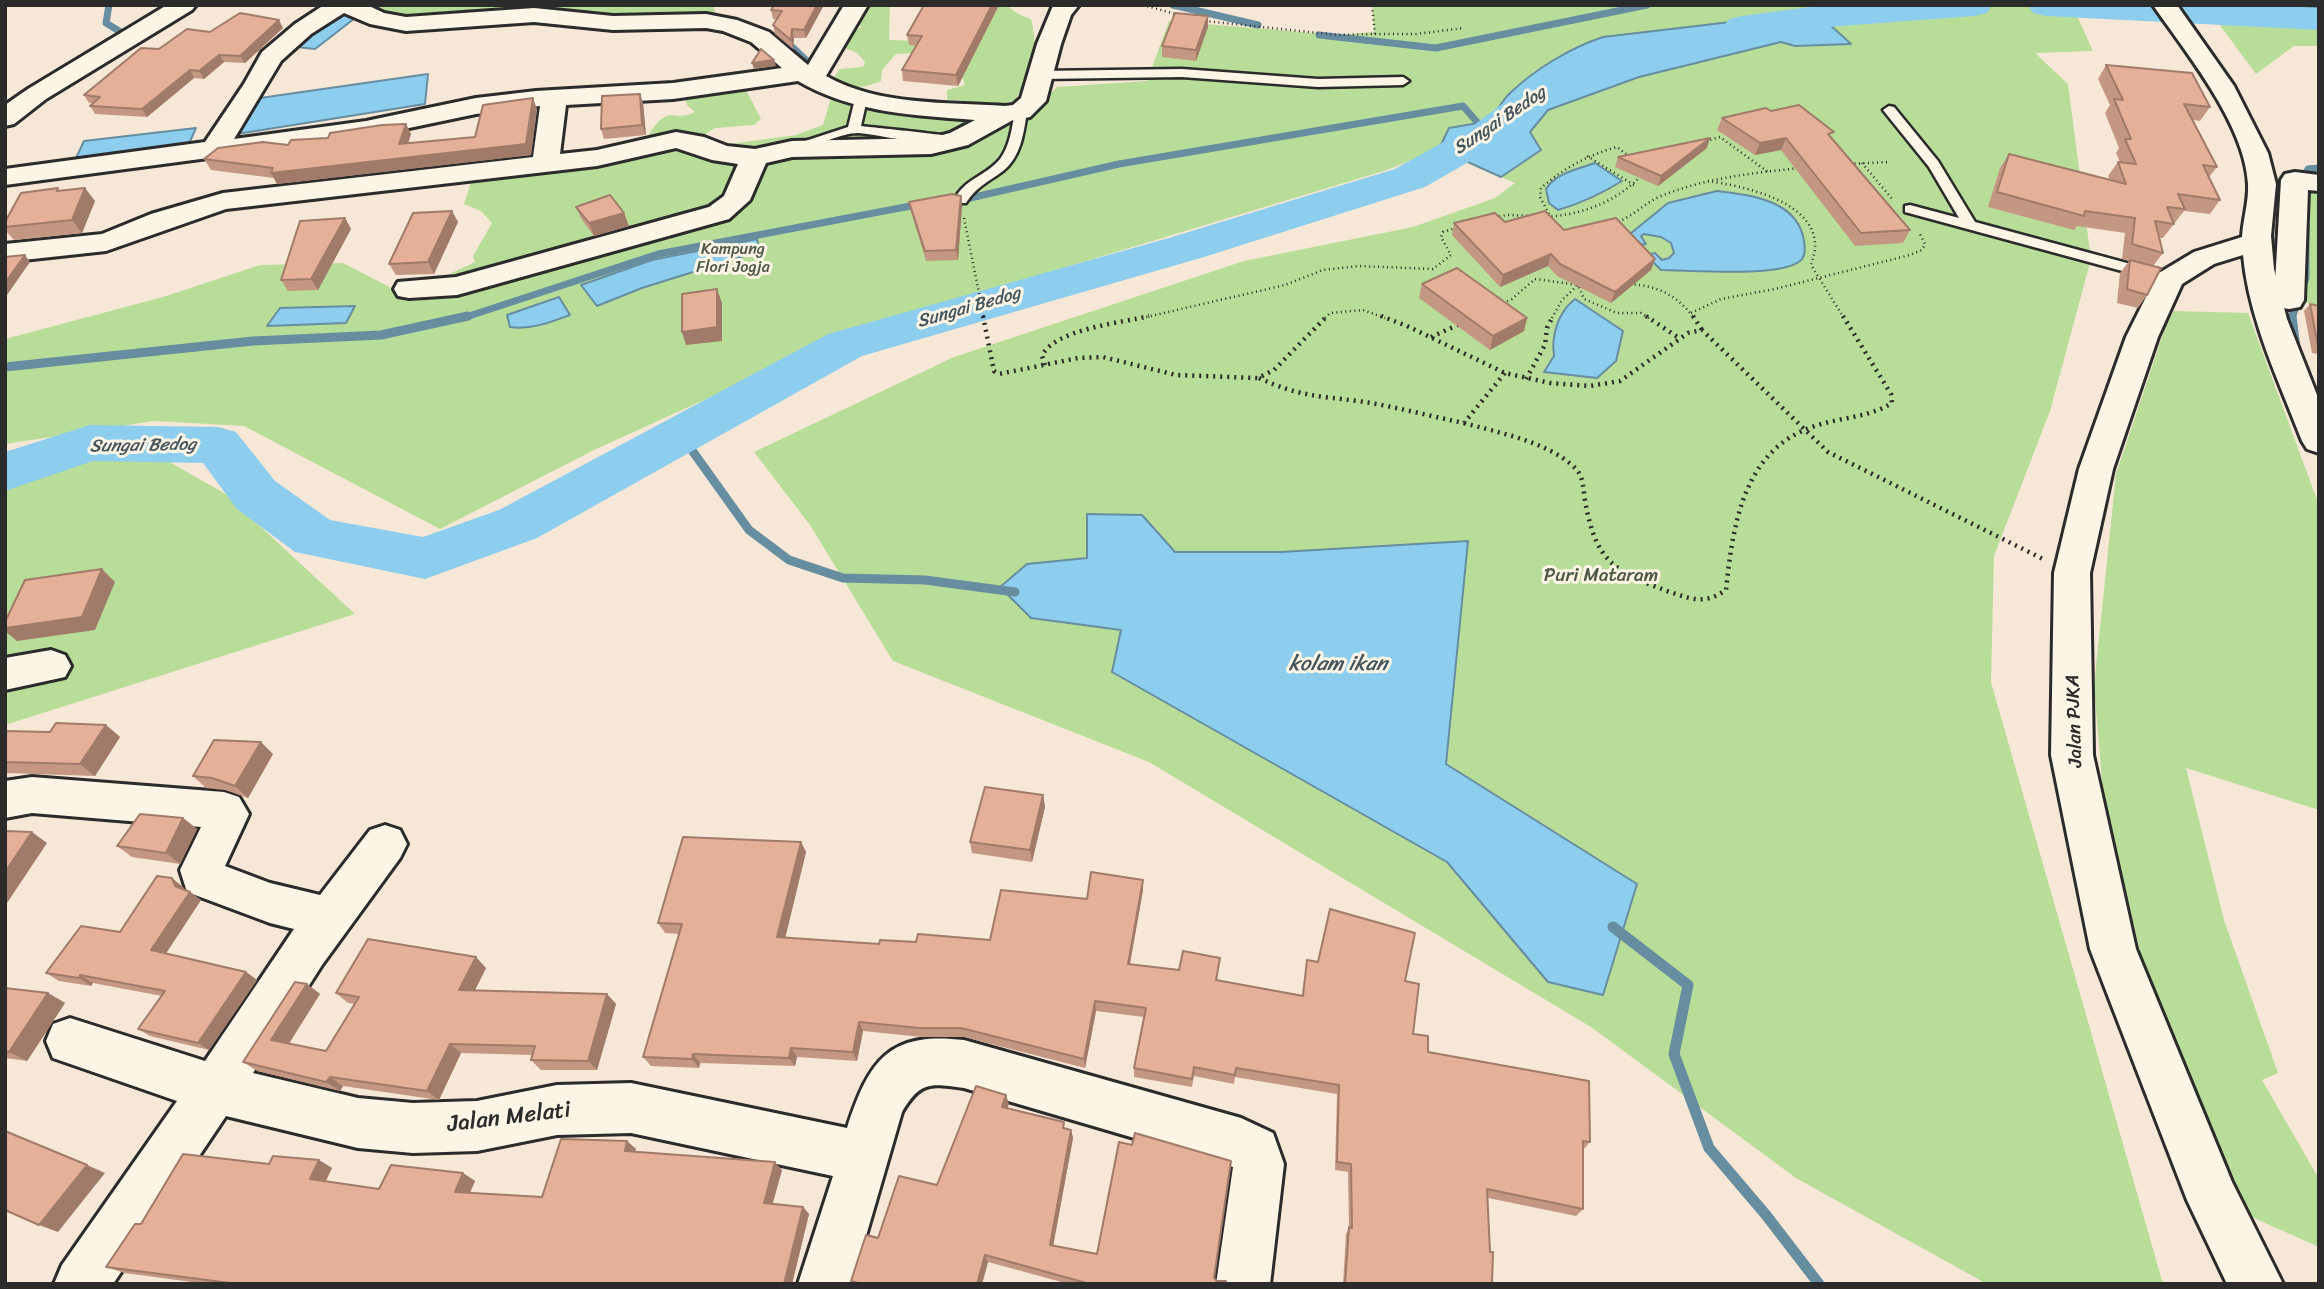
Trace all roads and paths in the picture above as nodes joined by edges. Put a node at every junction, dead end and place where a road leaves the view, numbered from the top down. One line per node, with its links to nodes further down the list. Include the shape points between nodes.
1 (184, 5): 20 (street)
2 (340, 5): 24 (street, via 271,57)
3 (347, 5): 14 (street, via 378,19 406,24 534,15 613,23 706,21 760,37)
4 (856, 5): 14 (street)
5 (1067, 5): 13 (street, via 1056,23)
6 (1143, 5): 9 (path)
7 (1372, 5): 12 (path)
8 (2165, 5): 51 (street, via 2225,91 2261,177)
9 (1187, 17)
10 (1199, 20): 12 (path, via 1338,35)
11 (1464, 28): 12 (path)
12 (1375, 34)
13 (1040, 75): 15 (lane, via 1182,73 1318,83); 19 (street, via 1033,101)
14 (807, 76): 16 (street); 17 (street)
15 (1403, 81)
16 (554, 98): 24 (street, via 476,106 366,129); 32 (street)
17 (861, 99): 19 (street, via 911,108); 21 (lane)
18 (1889, 110): 47 (lane, via 1952,188)
19 (1013, 112): 22 (street); 40 (lane, via 1016,139 1004,163 974,184)
20 (5, 118)
21 (854, 129): 22 (lane); 25 (lane)
22 (959, 139): 25 (street, via 909,149)
23 (1695, 144): 35 (path, via 1720,137)
24 (215, 147): 36 (street)
25 (792, 149): 27 (street)
26 (1586, 155): 28 (path, via 1617,147); 39 (path); 43 (path, via 1541,188 1540,197)
27 (755, 157): 32 (street, via 722,155 676,140); 60 (street, via 736,200 719,214 457,286)
28 (1636, 162)
29 (1889, 162): 30 (path)
30 (1862, 163): 31 (path); 41 (path)
31 (1849, 164)
32 (545, 165): 52 (street, via 223,201 106,242)
33 (1809, 166): 35 (path)
34 (1646, 169): 39 (path)
35 (1768, 172): 37 (path)
36 (5, 177)
37 (1708, 181): 46 (path, via 1658,197 1628,220); 54 (path, via 1755,190 1795,211 1815,238 1811,265)
38 (2319, 183): 61 (street, via 2295,180)
39 (1634, 185): 43 (path, via 1588,209)
40 (961, 200): 68 (path, via 983,327 996,373)
41 (1903, 206): 47 (lane)
42 (1506, 215): 43 (path); 44 (path); 45 (path)
43 (1550, 217): 49 (path)
44 (1483, 220)
45 (1516, 224)
46 (1609, 224)
47 (1969, 224): 56 (lane)
48 (1461, 226): 68 (path, via 1443,232 1441,237 1451,255 1433,269 1365,266 1314,271 1285,285 1060,337 1045,347)
49 (1559, 226)
50 (1917, 229): 54 (path, via 1925,244 1922,250)
51 (2256, 242): 56 (street, via 2204,258); 61 (street)
52 (5, 253)
53 (1532, 271): 55 (path)
54 (1817, 278): 63 (path, via 1721,299); 73 (path, via 1856,334 1892,403 1878,413)
55 (1535, 279): 58 (path); 62 (path, via 1512,299)
56 (2170, 279): 75 (street, Jalan PJKA, via 2141,337 2096,469)
57 (1627, 284): 63 (path, via 1658,286)
58 (1578, 285): 59 (path); 67 (path, via 1584,299 1617,313 1640,313); 71 (path, via 1562,300)
59 (1591, 285)
60 (409, 289)
61 (2291, 300): 74 (street)
62 (1489, 310)
63 (1691, 313): 65 (path)
64 (1466, 321): 66 (path)
65 (1702, 330): 67 (path); 73 (path)
66 (1431, 337): 69 (path); 70 (path, via 1363,310 1330,313 1273,370)
67 (1679, 338): 71 (path, via 1607,386)
68 (1045, 365): 70 (path, via 1103,357 1176,375)
69 (1505, 373): 71 (path); 72 (path)
70 (1258, 378): 72 (path, via 1325,399 1358,401)
71 (1526, 379)
72 (1464, 423): 73 (path, via 1559,456 1576,467 1604,557 1626,572 1693,599 1713,599 1726,590 1731,544 1745,494 1776,443)
73 (1803, 429): 75 (path, via 1828,452)
74 (2319, 441)
75 (2072, 573): 87 (street, Jalan PJKA, via 2072,755 2113,949 2213,1200)
76 (51, 666): 77 (street)
77 (5, 674)
78 (5, 800): 80 (street, via 32,795 224,810 227,822 204,863 203,878 270,903)
79 (385, 844): 80 (street)
80 (330, 918): 82 (street)
81 (70, 1041): 82 (street, Jalan Melati)
82 (215, 1089): 83 (street, Jalan Melati, via 358,1123 413,1128 477,1126 557,1111 631,1108); 84 (street)
83 (864, 1157): 85 (street); 86 (street, via 884,1095 897,1074 931,1060 964,1064 1241,1143 1255,1151 1259,1164)
84 (81, 1284)
85 (825, 1284)
86 (1243, 1284)
87 (2256, 1284)

